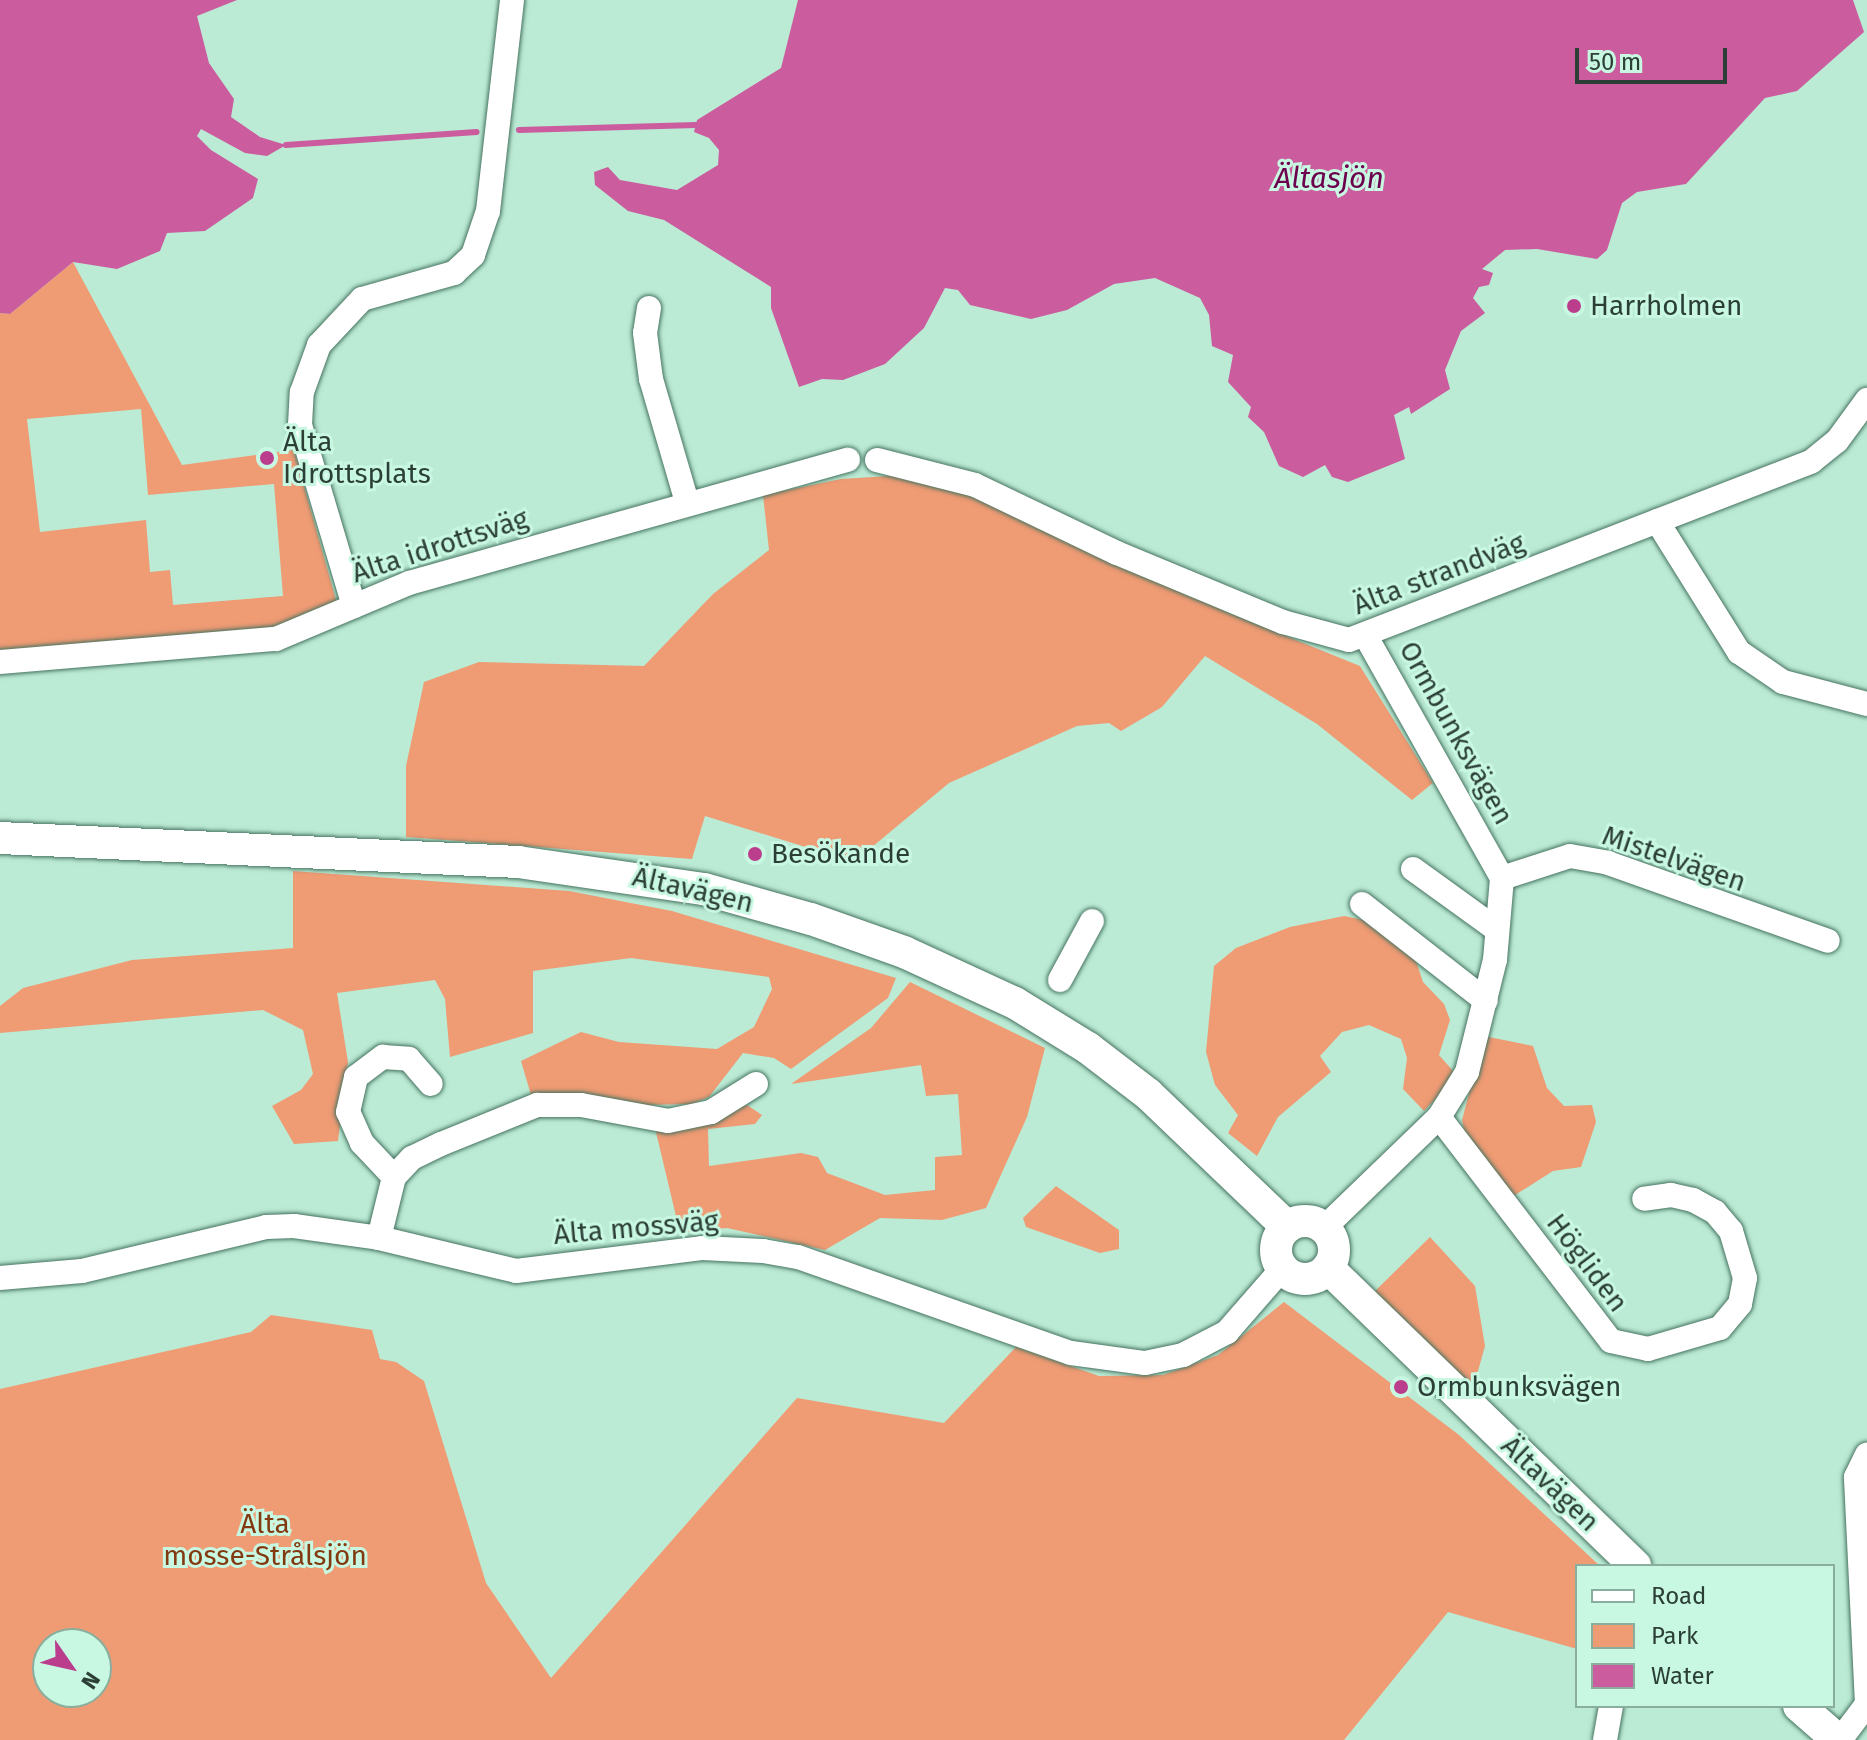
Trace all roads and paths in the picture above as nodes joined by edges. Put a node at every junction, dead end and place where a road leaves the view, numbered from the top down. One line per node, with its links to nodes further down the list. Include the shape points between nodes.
1 (512, 0): 8 (street, via 488,211 473,255 454,273 362,299 319,345 302,392 300,425)
2 (649, 308): 6 (street, via 645,333 651,379)
3 (1867, 400): 7 (street, Älta strandväg, via 1837,441 1812,461)
4 (848, 460): 6 (street, Älta idrottsväg)
5 (877, 460): 9 (street, Älta strandväg, via 975,485 1117,553 1313,634)
6 (687, 502): 8 (street, Älta idrottsväg, via 409,583)
7 (1657, 521): 9 (street, Älta strandväg); 11 (street, via 1739,652 1783,682)
8 (354, 606): 10 (street, Älta idrottsväg, via 276,639)
9 (1366, 637): 14 (street, Ormbunksvägen)
10 (0, 662)
11 (1867, 704)
12 (0, 838): 26 (main road, Ältavägen, via 518,862 704,889 811,919 904,952 1015,1003 1088,1048 1148,1094)
13 (1413, 869): 17 (street)
14 (1502, 878): 17 (street); 18 (street, Mistelvägen, via 1547,859 1570,856 1608,863)
15 (1362, 904): 20 (street)
16 (1092, 921): 19 (street)
17 (1496, 929): 20 (street)
18 (1828, 941)
19 (1060, 980)
20 (1486, 1001): 23 (street, via 1467,1072)
21 (431, 1084): 24 (street, via 409,1059 383,1057 356,1077 348,1112 362,1143)
22 (756, 1084): 24 (street, via 711,1112 668,1121 581,1105 537,1105 431,1148)
23 (1439, 1117): 25 (street, Högliden, via 1611,1341 1648,1349 1720,1328 1740,1304 1745,1278 1731,1231 1715,1212 1671,1195); 27 (street)
24 (394, 1177): 28 (street)
25 (1644, 1199)
26 (1287, 1227): 27 (main road, via 1307,1221); 30 (main road, via 1276,1253)
27 (1324, 1228): 29 (main road, via 1334,1249)
28 (379, 1238): 30 (street, Älta mossväg, via 516,1271 702,1248 763,1251 798,1257 1071,1353 1132,1363 1183,1355 1227,1332); 31 (street, Älta mossväg, via 266,1227 82,1271)
29 (1328, 1268): 30 (main road, via 1310,1279); 33 (main road, Ältavägen)
30 (1282, 1269)
31 (0, 1278)
32 (1867, 1454): 34 (street, via 1856,1477)
33 (1633, 1564)
34 (1866, 1654): 38 (street, via 1867,1704)
35 (1611, 1708): 37 (street)
36 (1801, 1708): 38 (main road)
37 (1605, 1740)
38 (1839, 1740)

